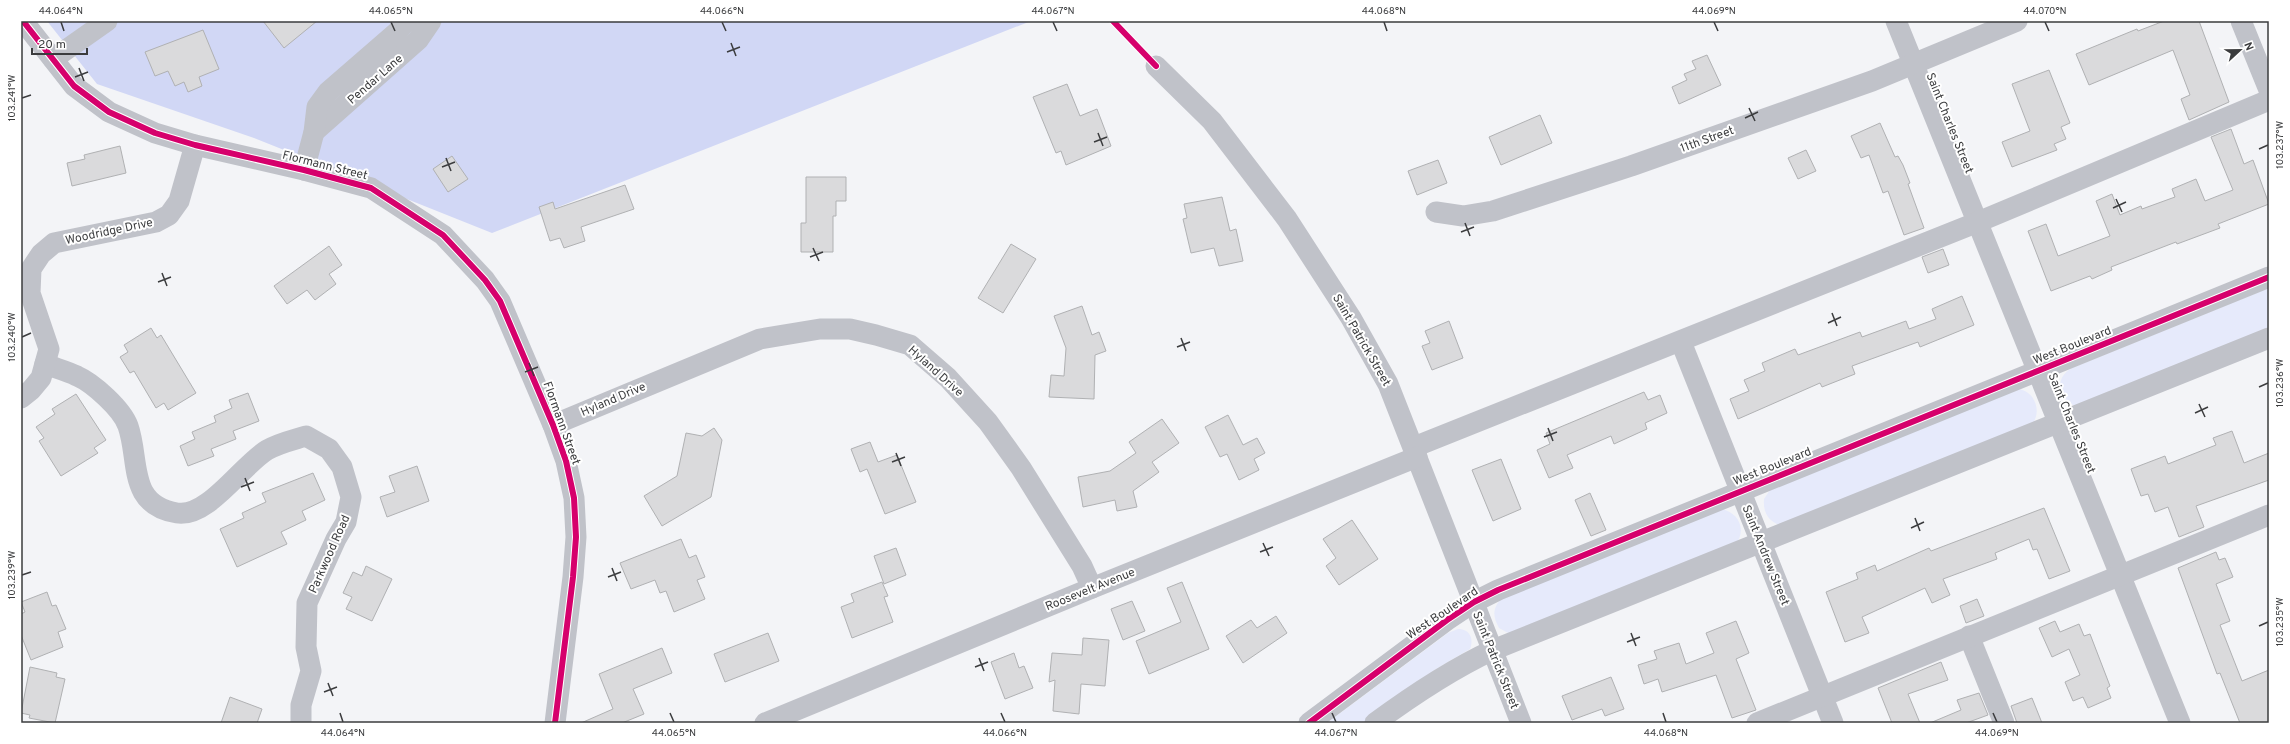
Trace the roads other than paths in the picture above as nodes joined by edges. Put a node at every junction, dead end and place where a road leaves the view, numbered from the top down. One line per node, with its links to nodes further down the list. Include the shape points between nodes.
1 (23, 21): 8 (street, Flormann Street)
2 (107, 21): 8 (street)
3 (407, 21): 13 (street, Pendar Lane, via 328,92 317,107)
4 (430, 21): 13 (street, Pendar Lane, via 418,40)
5 (1896, 21): 9 (street, Saint Charles Street)
6 (2017, 21): 9 (street, 11th Street)
7 (2241, 21): 11 (street)
8 (53, 59): 14 (street, Flormann Street, via 74,86 109,112 155,133)
9 (1914, 63): 16 (street, 11th Street, via 1872,81 1646,161 1492,211 1463,216); 17 (street, Saint Charles Street)
10 (1156, 66): 26 (street, Saint Patrick Street, via 1212,121 1287,218 1369,348 1388,384)
11 (2269, 90)
12 (2269, 100): 17 (street, Roosevelt Avenue)
13 (314, 132): 15 (street, Pendar Lane)
14 (195, 146): 15 (street, Flormann Street); 21 (street, Woodridge Drive, via 179,201 169,215 156,222 54,243 31,269 30,293 49,349)
15 (304, 170): 25 (street, Flormann Street, via 371,188 443,235 467,259 500,301)
16 (1436, 212)
17 (1978, 222): 20 (street, Roosevelt Avenue); 22 (street, Saint Charles Street)
18 (2269, 277): 22 (street, West Boulevard)
19 (2269, 338): 24 (street)
20 (1681, 342): 26 (street, Roosevelt Avenue); 27 (street, Saint Andrew Street)
21 (45, 364): 23 (street, Woodridge Drive, via 41,378); 37 (street, Parkwood Road, via 77,376 114,405 128,425 140,487 150,500 164,510 179,513 197,509 266,451 283,442 306,436 329,449 342,467 351,497 346,522 307,603 306,647 311,671 301,705)
22 (2038, 370): 24 (street, Saint Charles Street); 27 (street, West Boulevard)
23 (21, 398)
24 (2059, 422): 29 (street); 30 (street, Saint Charles Street)
25 (553, 425): 31 (street, Hyland Drive, via 760,339 820,329 850,329 910,345 948,378 988,422 1021,468 1074,552); 38 (street, Flormann Street, via 566,461 574,498 576,537)
26 (1415, 452): 31 (street, Roosevelt Avenue); 32 (street, Saint Patrick Street)
27 (1740, 491): 29 (street, Saint Andrew Street); 32 (street, West Boulevard)
28 (2268, 517): 30 (street)
29 (1761, 544): 34 (street); 35 (street, Saint Andrew Street)
30 (2121, 575): 33 (street); 45 (street, Saint Charles Street)
31 (1092, 588): 36 (street, Roosevelt Avenue)
32 (1474, 602): 34 (street, Saint Patrick Street); 39 (street, West Boulevard)
33 (1969, 636): 35 (street); 44 (street)
34 (1493, 650): 40 (street, via 1426,685); 41 (street, Saint Patrick Street)
35 (1822, 696): 42 (street); 43 (street, Saint Andrew Street)
36 (778, 721)
37 (301, 723)
38 (555, 723)
39 (1309, 723)
40 (1375, 723)
41 (1521, 723)
42 (1757, 723)
43 (1833, 723)
44 (2004, 723)
45 (2180, 723)

